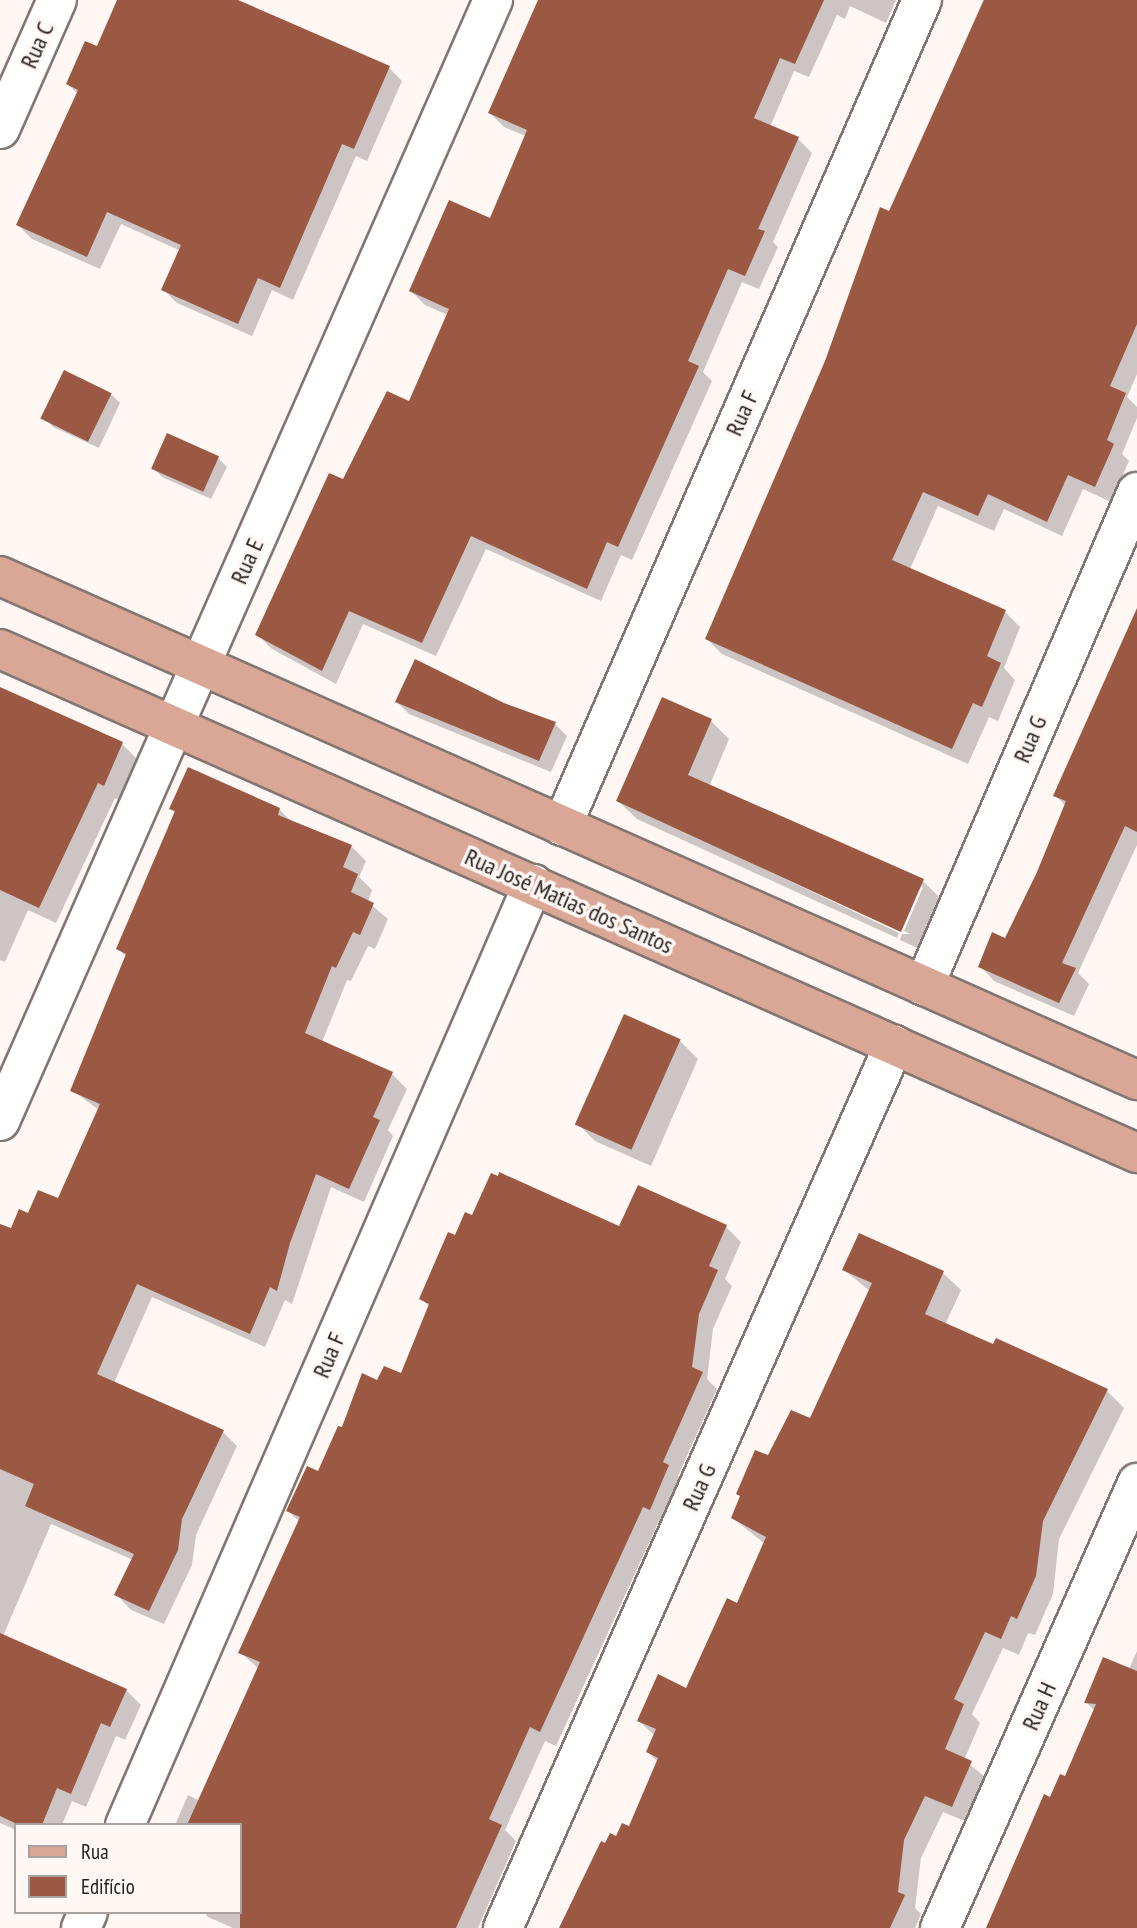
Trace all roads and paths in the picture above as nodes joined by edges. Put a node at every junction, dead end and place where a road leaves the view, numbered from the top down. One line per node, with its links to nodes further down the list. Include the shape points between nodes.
1 (57, 0): 4 (street, Rua C)
2 (493, 0): 8 (street, Rua E)
3 (922, 0): 10 (street, Rua F)
4 (0, 129)
5 (1137, 492): 12 (street, Rua G)
6 (0, 576): 8 (main road)
7 (0, 649): 9 (main road, Rua José Matias dos Santos)
8 (201, 666): 9 (street, Rua E); 10 (main road)
9 (175, 727): 11 (main road, Rua José Matias dos Santos); 15 (street, Rua E)
10 (562, 826): 12 (main road)
11 (533, 884): 13 (main road, Rua José Matias dos Santos); 18 (street, Rua F)
12 (924, 986): 14 (main road)
13 (894, 1045): 16 (main road, Rua José Matias dos Santos); 19 (street, Rua G)
14 (1137, 1080)
15 (0, 1121)
16 (1137, 1153)
17 (1137, 1483): 20 (street, Rua H)
18 (126, 1823)
19 (503, 1928)
20 (940, 1928)

